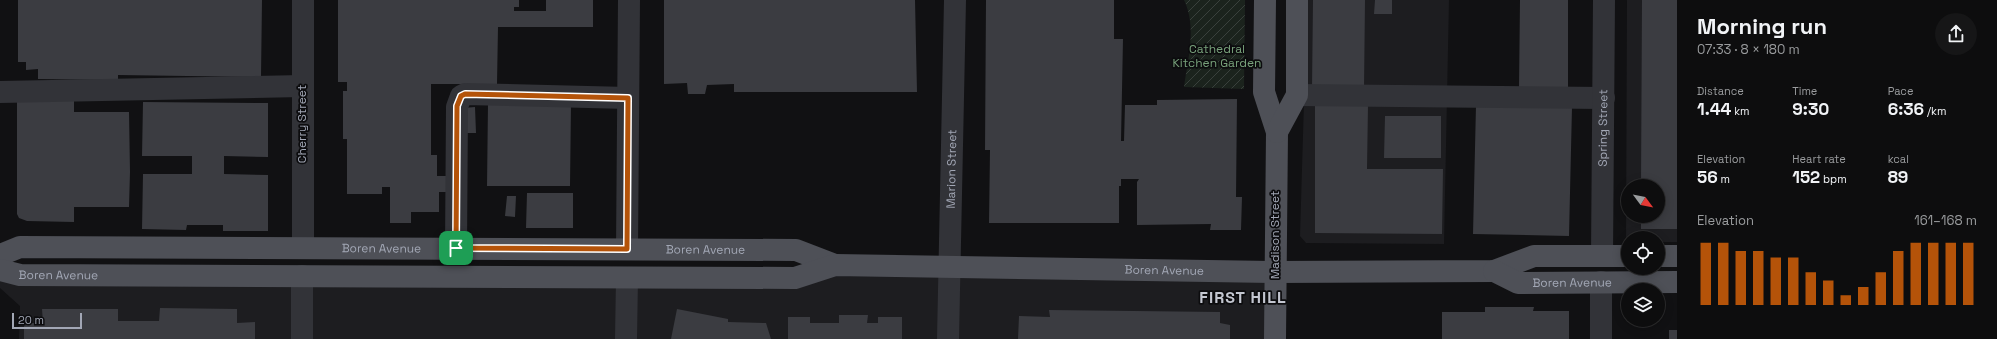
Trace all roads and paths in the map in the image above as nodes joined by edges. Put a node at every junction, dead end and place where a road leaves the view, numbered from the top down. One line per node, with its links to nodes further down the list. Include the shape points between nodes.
1 (303, 0): 7 (street, Cherry Street)
2 (629, 0): 10 (street)
3 (955, 0): 22 (street, Marion Street)
4 (1265, 0): 12 (main road, Madison Street, via 1264,92)
5 (1297, 0): 9 (main road, Madison Street)
6 (1604, 0): 11 (street, Spring Street)
7 (302, 86): 8 (street); 13 (street, Cherry Street)
8 (0, 92)
9 (1297, 95): 11 (street); 12 (main road, Madison Street)
10 (628, 98): 14 (street, via 465,94 461,96 457,106); 15 (street)
11 (1604, 98): 17 (street, Spring Street)
12 (1277, 132): 25 (main road, Madison Street)
13 (303, 248): 14 (main road, Boren Avenue); 16 (main road, Boren Avenue, via 20,247)
14 (456, 248): 15 (main road, Boren Avenue)
15 (627, 249): 21 (main road, Boren Avenue, via 796,250)
16 (0, 255)
17 (1602, 256): 18 (main road, Boren Avenue); 24 (main road, Boren Avenue, via 1534,256)
18 (1621, 256)
19 (1665, 256): 20 (main road)
20 (1677, 256)
21 (835, 265): 22 (main road, Boren Avenue); 27 (main road, Boren Avenue, via 795,278)
22 (949, 266): 25 (main road, Boren Avenue); 32 (street, Marion Street)
23 (0, 270): 26 (main road, Boren Avenue, via 20,275)
24 (1494, 271): 25 (main road, Boren Avenue); 28 (main road, Boren Avenue, via 1518,283)
25 (1275, 272): 33 (main road, Madison Street)
26 (302, 276): 27 (main road, Boren Avenue); 30 (street)
27 (627, 278): 31 (street)
28 (1601, 282): 29 (main road, Boren Avenue); 34 (street)
29 (1677, 282)
30 (302, 339)
31 (626, 339)
32 (948, 339)
33 (1274, 339)
34 (1601, 339)

